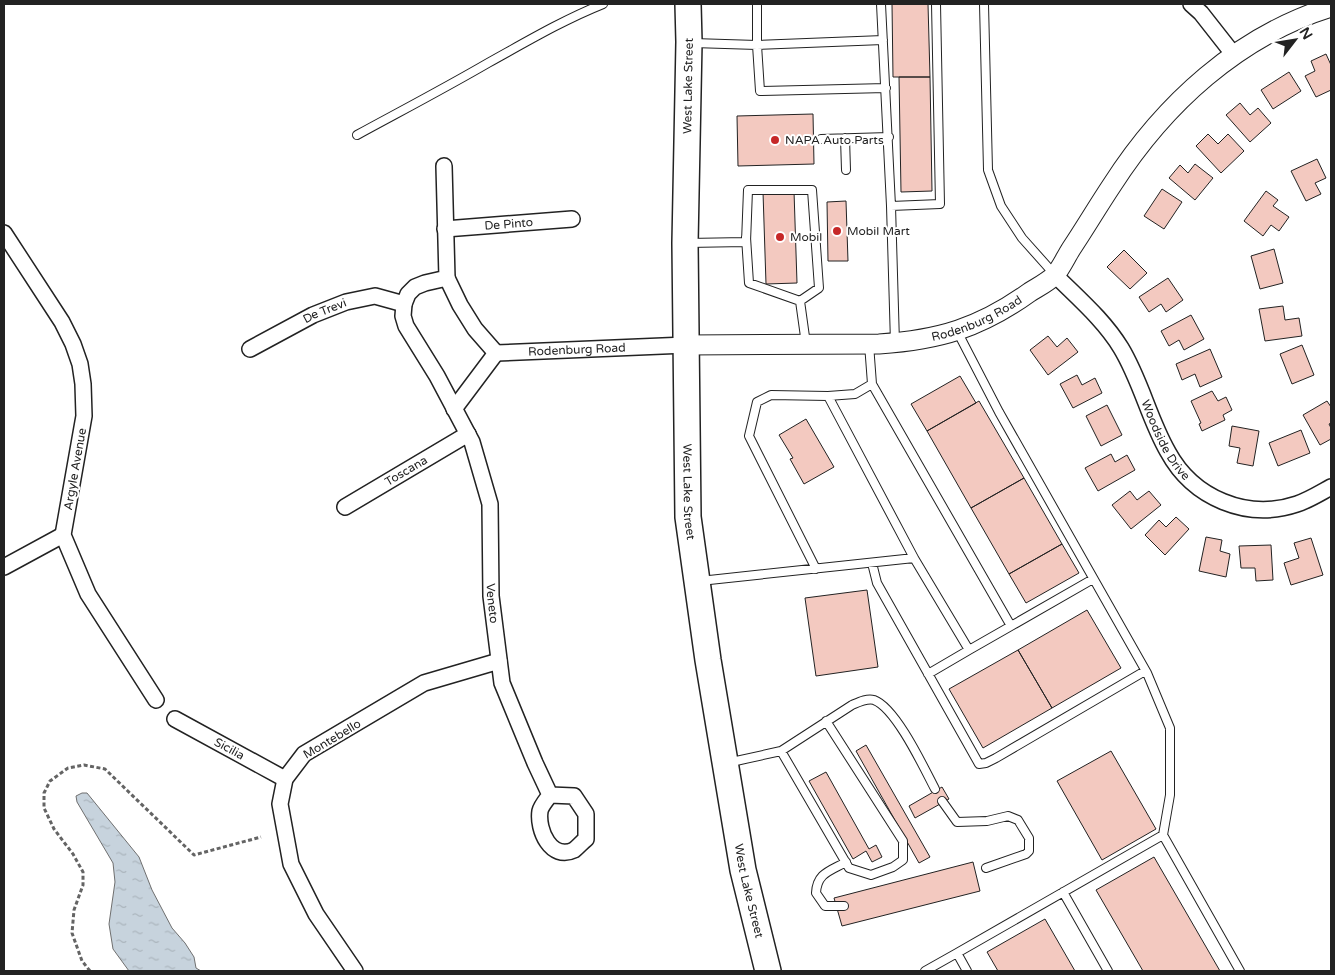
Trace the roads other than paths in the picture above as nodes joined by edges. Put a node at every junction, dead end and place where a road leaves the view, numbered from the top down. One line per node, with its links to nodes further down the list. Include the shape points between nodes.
1 (603, 4): 14 (lane, via 519,45)
2 (688, 4): 10 (main road, West Lake Street)
3 (757, 4): 11 (lane)
4 (881, 4): 9 (lane)
5 (936, 4): 20 (lane, via 940,204)
6 (984, 4): 26 (lane, via 988,170 1001,206 1022,238)
7 (1191, 4): 12 (street)
8 (1331, 7): 12 (street, Rodenburg Road, via 1258,39)
9 (883, 40): 11 (lane); 13 (lane)
10 (689, 42): 11 (lane); 25 (main road, West Lake Street)
11 (757, 45): 13 (lane, via 760,91)
12 (1234, 55): 26 (street, Rodenburg Road, via 1184,94 1149,133 1112,184)
13 (886, 88): 15 (lane)
14 (357, 135)
15 (889, 137): 16 (lane); 20 (lane)
16 (845, 138): 17 (lane); 19 (lane)
17 (821, 139)
18 (444, 166): 22 (street)
19 (846, 170)
20 (891, 206): 31 (lane)
21 (572, 219): 22 (street, De Pinto)
22 (444, 230): 27 (street)
23 (4, 233): 43 (street, Argyle Avenue, via 62,322 80,364 84,416)
24 (746, 237): 25 (lane, via 746,242); 28 (lane, via 749,283); 28 (lane, via 748,190 812,190 820,288)
25 (685, 243): 34 (main road, West Lake Street)
26 (1055, 275): 30 (street, Rodenburg Road, via 1003,311); 41 (street, Woodside Drive, via 1111,334 1133,370 1167,451 1176,466 1205,493 1232,506 1266,510 1298,504)
27 (447, 278): 29 (street, via 416,287); 36 (street, via 475,329)
28 (800, 301): 32 (lane)
29 (404, 304): 35 (street, De Trevi, via 374,296 346,302 313,315); 39 (street, Veneto, via 406,326)
30 (957, 331): 31 (street, Rodenburg Road, via 945,336); 48 (lane)
31 (895, 343): 33 (street, Rodenburg Road)
32 (806, 344): 33 (street, Rodenburg Road); 34 (street, Rodenburg Road)
33 (869, 344): 37 (lane)
34 (686, 345): 36 (street, Rodenburg Road); 49 (main road, West Lake Street, via 688,517)
35 (250, 349)
36 (496, 353): 39 (street)
37 (872, 384): 38 (lane, via 855,394); 50 (lane)
38 (828, 396): 44 (lane); 47 (lane, via 772,395 757,402 749,436)
39 (454, 409): 40 (street, Veneto)
40 (468, 434): 42 (street, Toscana); 52 (street, Veneto, via 490,504 490,596)
41 (1331, 487)
42 (345, 507)
43 (63, 535): 46 (street); 55 (street, via 88,594)
44 (914, 558): 45 (lane); 51 (lane)
45 (872, 563): 47 (lane); 54 (lane, via 877,582)
46 (4, 567)
47 (816, 569): 49 (lane)
48 (1093, 579): 50 (lane); 53 (lane)
49 (697, 582): 59 (main road, West Lake Street)
50 (1011, 626): 51 (lane)
51 (969, 650): 54 (lane)
52 (499, 661): 60 (street, Montebello, via 424,683 304,754); 62 (street, Veneto, via 502,683)
53 (1145, 670): 54 (lane, via 996,758 979,764); 64 (lane, via 1170,728 1170,795)
54 (928, 674)
55 (156, 700)
56 (175, 719): 60 (street, Sicilia)
57 (826, 722): 58 (lane); 61 (lane, via 865,700 881,704 891,714); 65 (lane, via 903,841 903,860 871,875 849,868)
58 (781, 751): 59 (lane); 65 (lane)
59 (725, 763): 71 (main road, West Lake Street, via 743,870)
60 (284, 779): 70 (street, Montebello, via 280,804 291,864 316,914)
61 (935, 789)
62 (550, 795)
63 (942, 801): 66 (lane, via 957,822 1008,816 1018,820 1030,838 1026,854)
64 (1163, 835): 67 (lane); 75 (lane)
65 (846, 862): 68 (lane, via 822,875 816,884 816,894 825,906)
66 (986, 868)
67 (1063, 892): 69 (lane); 74 (lane)
68 (844, 906)
69 (956, 953): 72 (lane); 73 (lane)
70 (355, 971)
71 (768, 971)
72 (925, 971)
73 (967, 971)
74 (1108, 971)
75 (1240, 971)

